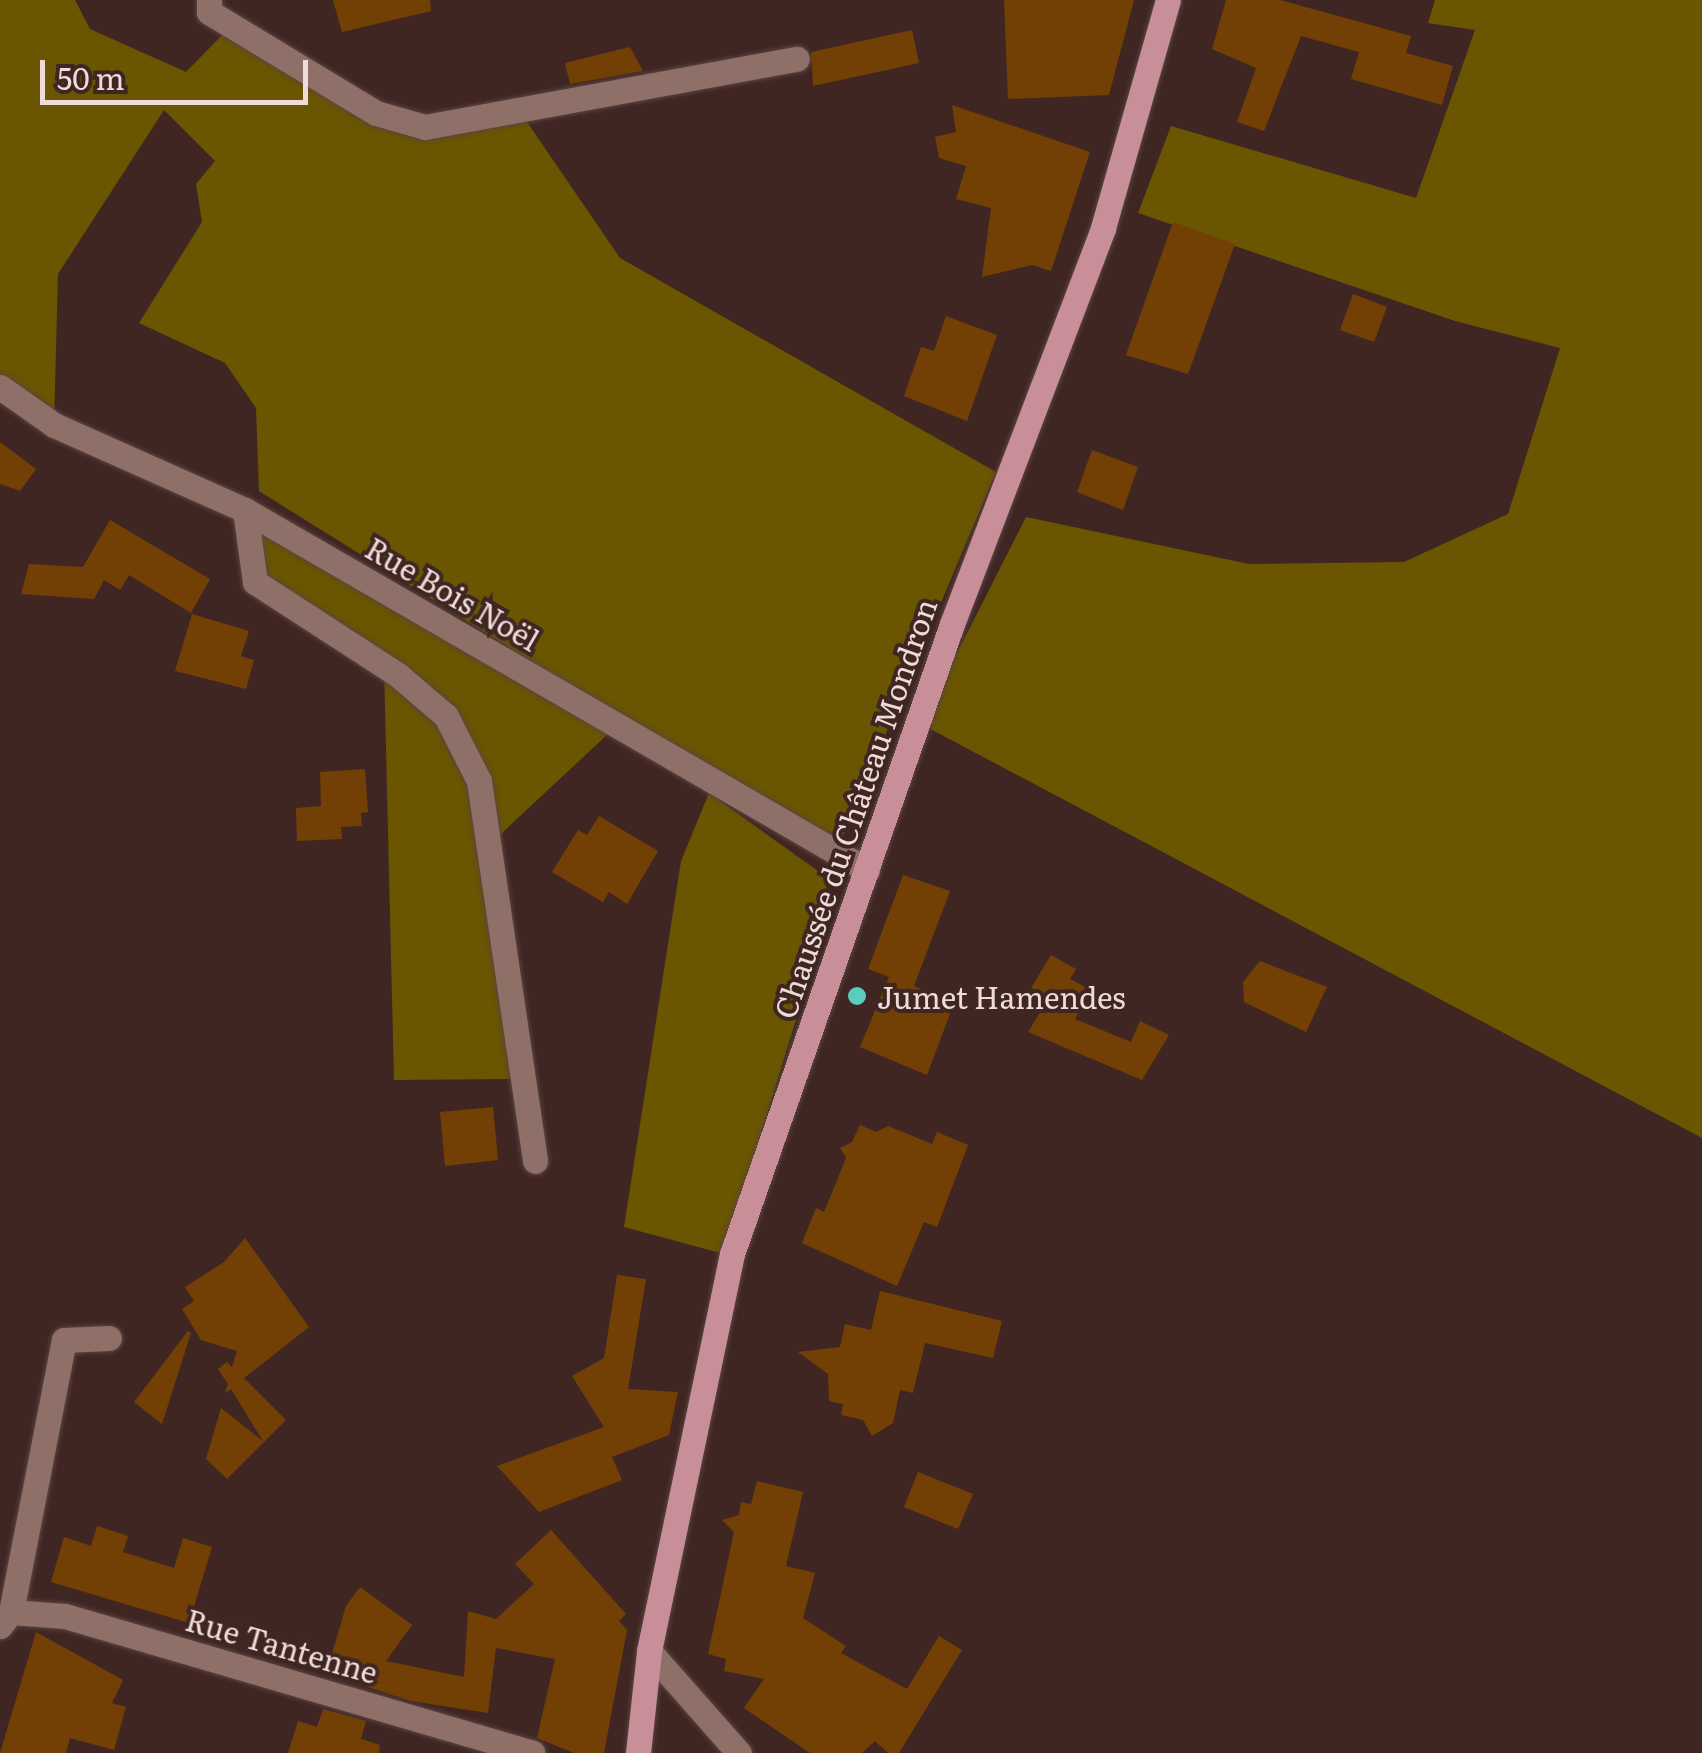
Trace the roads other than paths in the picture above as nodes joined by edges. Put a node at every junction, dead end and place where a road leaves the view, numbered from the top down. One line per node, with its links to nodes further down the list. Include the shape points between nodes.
1 (1168, 0): 6 (main road, Chaussée du Château Mondron, via 1104,228 952,624)
2 (209, 6): 3 (street, via 376,112 431,128)
3 (797, 58)
4 (0, 387): 5 (street, Rue Bois Noël, via 54,425)
5 (244, 510): 6 (street, Rue Bois Noël); 7 (street, via 255,582 398,675 446,716 479,781)
6 (867, 870): 10 (main road, Chaussée du Château Mondron, via 732,1254)
7 (535, 1161)
8 (110, 1338): 9 (street, Rue Tantenne, via 64,1340 29,1547)
9 (6, 1619): 11 (street, Rue Tantenne, via 65,1616)
10 (649, 1651): 12 (main road, Chaussée du Château Mondron); 13 (street)
11 (532, 1753)
12 (638, 1753)
13 (738, 1753)

